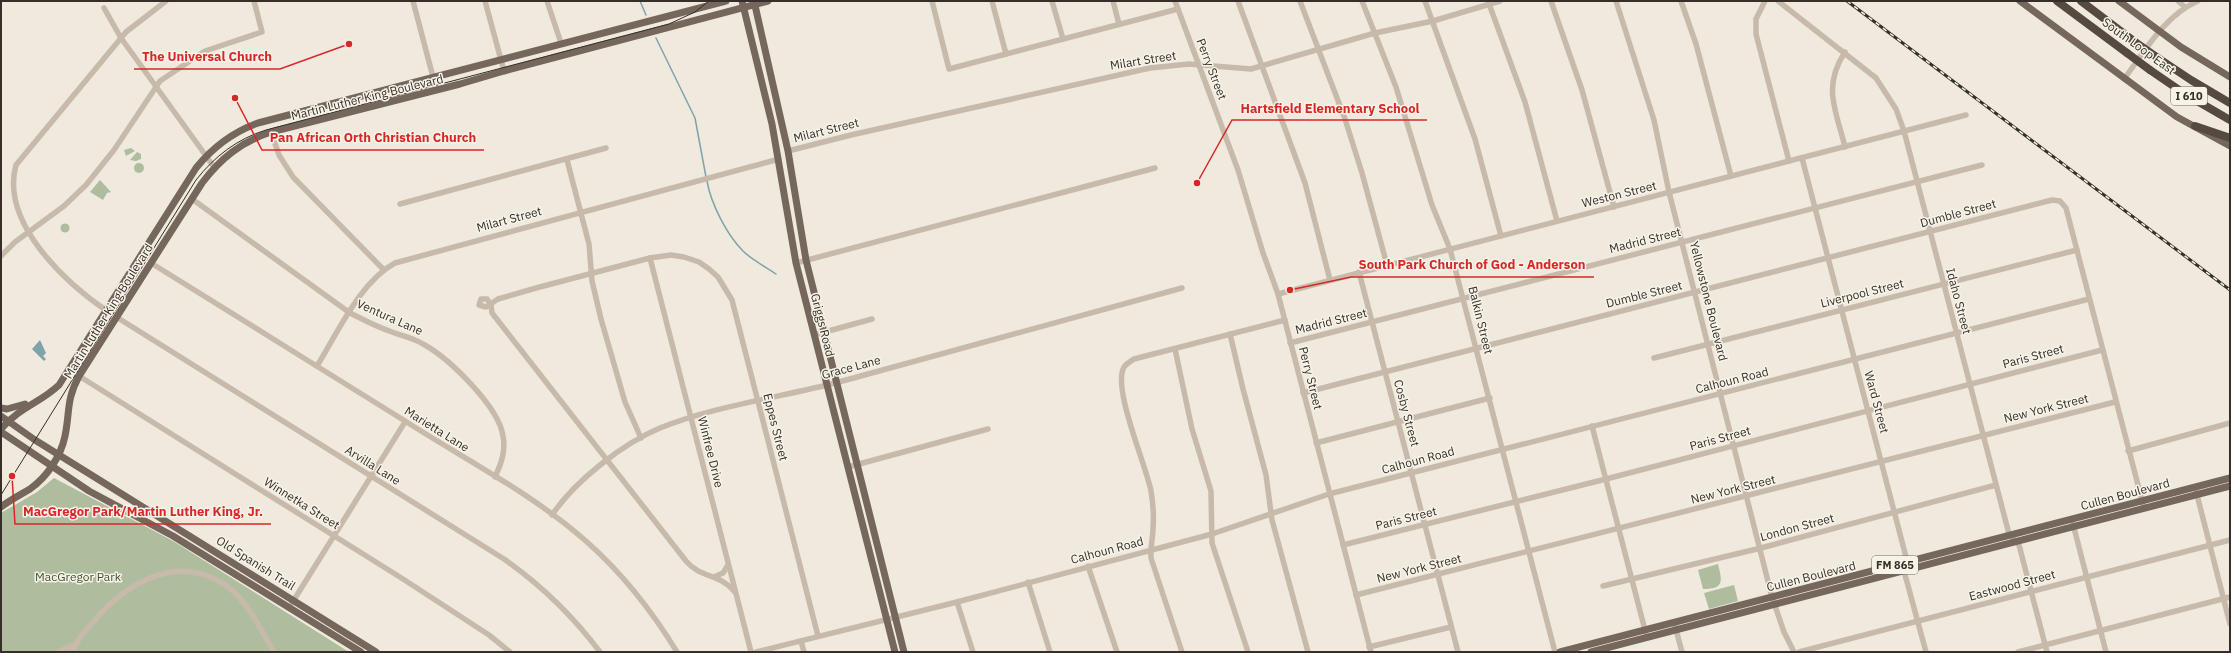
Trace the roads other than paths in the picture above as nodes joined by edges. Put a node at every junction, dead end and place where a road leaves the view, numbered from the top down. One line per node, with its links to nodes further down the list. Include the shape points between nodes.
1 (166, 1): 39 (street, via 136,23)
2 (254, 1): 54 (street, via 262,32 205,51 172,71)
3 (413, 1): 51 (street)
4 (485, 1): 45 (street)
5 (547, 1): 41 (street)
6 (726, 1): 41 (main road, Martin Luther King Boulevard)
7 (768, 1): 29 (main road, Martin Luther King Boulevard)
8 (932, 1): 44 (street, via 949,69)
9 (992, 1): 44 (street)
10 (1052, 1): 40 (street)
11 (1113, 1): 36 (street)
12 (1175, 1): 34 (street, Perry Street)
13 (1238, 1): 47 (street)
14 (1300, 1): 42 (street)
15 (1362, 1): 38 (street, Balkin Street)
16 (1426, 1): 35 (street)
17 (1500, 1): 30 (street, Milart Street)
18 (1551, 1): 80 (street, via 1582,90)
19 (1616, 1): 77 (street, Yellowstone Boulevard, via 1654,120)
20 (1681, 1): 74 (street, via 1696,44)
21 (1765, 1): 70 (street, via 1756,19 1756,34)
22 (1778, 1): 43 (street, Idaho Street)
23 (2020, 1): 53 (main road)
24 (2057, 1): 57 (highway, South Loop East / I 610, bridge, via 2150,70)
25 (2081, 1): 55 (highway, South Loop East / I 610, bridge, via 2158,58)
26 (2119, 1): 37 (main road)
27 (2178, 1): 32 (street)
28 (2198, 1): 32 (street)
29 (754, 3): 31 (main road, Martin Luther King Boulevard); 48 (main road, Griggs Road)
30 (1488, 3): 35 (street, Milart Street); 83 (street, via 1525,102)
31 (743, 4): 49 (main road, Martin Luther King Boulevard); 50 (main road, Griggs Road)
32 (2185, 7): 37 (street)
33 (104, 8): 39 (street)
34 (1178, 9): 36 (street); 46 (street, Perry Street)
35 (1433, 21): 38 (street, Milart Street); 87 (street, via 1475,139)
36 (1119, 24): 40 (street)
37 (2160, 31): 52 (main road); 53 (street)
38 (1375, 33): 42 (street, Milart Street); 89 (street, Balkin Street, via 1396,87 1432,205)
39 (121, 38): 54 (street); 76 (street, via 16,165)
40 (1063, 39): 44 (street)
41 (561, 43): 45 (main road, Martin Luther King Boulevard)
42 (1318, 50): 47 (street, Milart Street); 97 (street, via 1345,119)
43 (1845, 52): 59 (street, Idaho Street, via 1866,68 1883,87 1896,109); 63 (street, via 1834,70 1832,87)
44 (1006, 54)
45 (500, 60): 49 (street); 51 (main road, Martin Luther King Boulevard)
46 (1198, 66): 47 (street, Milart Street, via 1244,69); 65 (street, Milart Street, via 1172,65 1125,72); 105 (street, Perry Street, via 1238,170)
47 (1261, 66): 101 (street, via 1305,183)
48 (770, 70): 50 (main road); 65 (main road, Griggs Road)
49 (504, 71): 60 (main road, Martin Luther King Boulevard)
50 (760, 72): 68 (main road, Griggs Road)
51 (433, 77): 66 (main road, Martin Luther King Boulevard, via 249,126 228,138)
52 (2230, 77)
53 (2124, 79): 58 (main road, via 2177,117)
54 (156, 86): 66 (street); 86 (street, via 114,150 86,185 64,206)
55 (2230, 103)
56 (1966, 116): 59 (street, Weston Street)
57 (2230, 120)
58 (2194, 126): 61 (highway); 62 (main road)
59 (1904, 131): 63 (street, Weston Street); 75 (street, Idaho Street)
60 (271, 132): 72 (main road, Martin Luther King Boulevard, via 243,143); 98 (street, via 280,155 293,177)
61 (2230, 138)
62 (2230, 146)
63 (1845, 147): 67 (street, Weston Street)
64 (606, 148): 69 (street)
65 (788, 151): 94 (main road, Griggs Road)
66 (205, 157): 72 (street); 111 (main road, Martin Luther King Boulevard, via 188,180)
67 (1802, 158): 70 (street, Weston Street); 81 (street, Ward Street)
68 (779, 159): 82 (street, Milart Street); 96 (main road, Griggs Road)
69 (567, 160): 79 (street); 82 (street)
70 (1789, 162): 74 (street, Weston Street)
71 (1982, 165): 75 (street, Madrid Street)
72 (214, 167): 78 (main road, Martin Luther King Boulevard)
73 (1155, 168): 94 (street)
74 (1731, 176): 77 (street, Weston Street)
75 (1916, 182): 81 (street, Madrid Street); 85 (street, Idaho Street)
76 (6, 189)
77 (1669, 192): 80 (street, Weston Street); 88 (street, Yellowstone Boulevard)
78 (192, 199): 95 (main road, Martin Luther King Boulevard); 112 (street, Ventura Lane)
79 (400, 204)
80 (1614, 206): 83 (street, Weston Street)
81 (1815, 208): 88 (street, Madrid Street); 93 (street, Ward Street)
82 (581, 212): 98 (street, Milart Street, via 412,257); 100 (street, via 589,244)
83 (1557, 222): 87 (street, Weston Street)
84 (19, 230): 86 (street)
85 (1930, 232): 90 (street, Dumble Street, via 2052,200 2060,201 2066,208); 93 (street, Dumble Street); 102 (street, Idaho Street)
86 (23, 236): 91 (street); 111 (street, via 56,273)
87 (1501, 236): 89 (street, Weston Street)
88 (1682, 241): 104 (street, Yellowstone Boulevard); 106 (street, Madrid Street)
89 (1450, 249): 97 (street, Weston Street); 106 (street, Balkin Street)
90 (2077, 250): 102 (street, Liverpool Street); 107 (street)
91 (1, 256)
92 (650, 258): 100 (street); 138 (street, Eppes Street, via 672,255 684,257 699,262 718,277 732,300); 143 (street, Winfree Drive)
93 (1828, 258): 104 (street, Dumble Street); 110 (street, Ward Street)
94 (806, 260): 96 (street); 117 (main road, Griggs Road)
95 (151, 263): 113 (main road, Martin Luther King Boulevard); 128 (street, Marietta Lane)
96 (796, 263): 120 (main road, Griggs Road)
97 (1387, 265): 99 (street, Weston Street)
98 (383, 269): 112 (street, Milart Street, via 365,288)
99 (1359, 272): 101 (street, Weston Street); 116 (street, Cosby Street)
100 (591, 274): 109 (street, via 513,294 498,299); 152 (street, via 620,384)
101 (1330, 280): 105 (street, Weston Street)
102 (1942, 284): 110 (street, Liverpool Street); 119 (street, Idaho Street)
103 (1182, 288): 131 (street, Grace Lane)
104 (1695, 293): 122 (street, Yellowstone Boulevard); 123 (street, Dumble Street)
105 (1278, 294): 115 (street, Perry Street)
106 (1464, 297): 116 (street, Madrid Street); 123 (street, Balkin Street)
107 (2089, 299): 119 (street, Calhoun Road); 125 (street)
108 (479, 301): 109 (street, via 482,307)
109 (491, 305): 158 (street, via 492,313)
110 (1842, 310): 122 (street, Liverpool Street); 127 (street, Ward Street)
111 (107, 312): 136 (main road, Martin Luther King Boulevard, via 64,378)
112 (350, 313): 128 (street, Milart Street); 165 (street, Ventura Lane, via 422,343 444,357 467,379 498,421 503,434 503,456)
113 (118, 318): 130 (main road, Martin Luther King Boulevard); 164 (street, Arvilla Lane)
114 (872, 319): 117 (street)
115 (1285, 320): 118 (street); 121 (street, Perry Street)
116 (1372, 322): 121 (street, Madrid Street); 129 (street, Cosby Street)
117 (824, 333): 120 (street); 131 (main road, Griggs Road)
118 (1230, 334): 124 (street); 179 (street, via 1266,476)
119 (1956, 334): 127 (street, Calhoun Road); 133 (street, Idaho Street)
120 (814, 335): 132 (main road, Griggs Road)
121 (1290, 343): 134 (street, Perry Street)
122 (1709, 344): 126 (street, Liverpool Street); 135 (street, Yellowstone Boulevard)
123 (1476, 348): 129 (street, Dumble Street); 137 (street, Balkin Street)
124 (1175, 349): 183 (street, via 1192,429 1211,491); 194 (street, via 1134,359 1125,366 1122,374 1123,393 1150,490 1153,526)
125 (2102, 350): 133 (street, Paris Street); 139 (street)
126 (1654, 358)
127 (1855, 361): 135 (street, Calhoun Road); 141 (street, Ward Street)
128 (317, 366): 145 (street, Marietta Lane)
129 (1384, 371): 134 (street, Dumble Street); 146 (street, Cosby Street)
130 (79, 376): 157 (main road, Martin Luther King Boulevard, via 70,396 66,434); 185 (street, Winnetka Street)
131 (837, 382): 132 (street, Grace Lane); 160 (main road, Griggs Road)
132 (827, 385): 138 (street, Grace Lane); 162 (main road, Griggs Road)
133 (1970, 385): 141 (street, Paris Street); 151 (street, Idaho Street)
134 (1303, 393): 153 (street, Perry Street)
135 (1721, 394): 148 (street, Calhoun Road); 154 (street, Yellowstone Boulevard)
136 (47, 395): 140 (main road, via 23,405); 144 (main road, Martin Luther King Boulevard, via 26,406)
137 (1490, 398): 146 (street); 155 (street, Balkin Street)
138 (758, 401): 143 (street, Grace Lane); 226 (street, Eppes Street)
139 (2115, 402): 151 (street, New York Street); 156 (street)
140 (1, 408)
141 (1868, 410): 154 (street, Paris Street); 159 (street, Ward Street)
142 (1, 416): 144 (main road, Old Spanish Trail)
143 (691, 418): 152 (street, Grace Lane, via 659,428); 198 (street, Winfree Drive)
144 (8, 421): 150 (main road, Martin Luther King Boulevard); 157 (main road, Old Spanish Trail)
145 (405, 422): 164 (street); 165 (street, Marietta Lane)
146 (1398, 422): 153 (street); 163 (street, Cosby Street)
147 (2230, 423): 156 (street)
148 (1592, 426): 155 (street, Calhoun Road); 167 (street)
149 (988, 429): 160 (street)
150 (1, 430): 161 (main road, Old Spanish Trail)
151 (1983, 435): 159 (street, New York Street); 168 (street, Idaho Street)
152 (641, 438): 158 (street, Grace Lane)
153 (1316, 443): 171 (street, Perry Street)
154 (1735, 446): 167 (street, Paris Street); 173 (street, Yellowstone Boulevard)
155 (1503, 449): 163 (street, Calhoun Road); 174 (street, Balkin Street)
156 (2128, 451): 175 (street)
157 (58, 454): 161 (main road, Martin Luther King Boulevard); 214 (main road, Old Spanish Trail)
158 (607, 461): 178 (street, Grace Lane, via 573,488); 202 (street, via 688,565 700,573)
159 (1881, 462): 173 (street, New York Street); 177 (street, Ward Street)
160 (858, 464): 162 (street); 187 (main road, Griggs Road)
161 (52, 466): 176 (main road, Martin Luther King Boulevard, via 37,483); 217 (main road, Old Spanish Trail, via 89,491 173,536)
162 (848, 467): 189 (main road, Griggs Road)
163 (1411, 473): 171 (street, Calhoun Road); 181 (street, Cosby Street)
164 (371, 477): 185 (street); 238 (street, Arvilla Lane, via 523,573 568,614)
165 (495, 477): 178 (street, Marietta Lane)
166 (2230, 478): 170 (main road, Cullen Boulevard / FM 865)
167 (1606, 479): 174 (street, Paris Street); 182 (street)
168 (1996, 485): 177 (street, London Street); 184 (street, Idaho Street)
169 (2230, 486): 172 (main road, Cullen Boulevard / FM 865)
170 (2195, 487): 172 (street); 175 (main road, Cullen Boulevard / FM 865)
171 (1329, 494): 179 (street, Calhoun Road); 190 (street, Perry Street)
172 (2197, 495): 175 (main road, Cullen Boulevard / FM 865); 191 (street)
173 (1748, 497): 182 (street, New York Street); 192 (street, Yellowstone Boulevard)
174 (1516, 502): 181 (street, Paris Street); 195 (street, Balkin Street)
175 (2143, 505): 180 (main road, Cullen Boulevard / FM 865)
176 (1, 507)
177 (1894, 512): 192 (street, London Street); 197 (street, Ward Street)
178 (552, 515): 239 (street, Marietta Lane, via 587,542 625,579 654,616)
179 (1271, 515): 183 (street, Calhoun Road); 250 (street)
180 (2073, 523): 184 (main road, Cullen Boulevard / FM 865); 188 (main road, Cullen Boulevard / FM 865); 203 (street)
181 (1425, 526): 190 (street, Paris Street); 201 (street, Cosby Street)
182 (1619, 529): 195 (street, New York Street); 204 (street)
183 (1212, 534): 194 (street, Calhoun Road); 249 (street, via 1220,570)
184 (2009, 534): 188 (street); 193 (main road, Cullen Boulevard / FM 865)
185 (334, 536): 214 (street); 237 (street, Winnetka Street, via 469,622)
186 (2230, 540): 191 (street, Eastwood Street)
187 (877, 541): 189 (main road); 218 (main road, Griggs Road)
188 (2016, 541): 196 (main road, Cullen Boulevard / FM 865); 208 (street)
189 (867, 544): 219 (main road, Griggs Road)
190 (1342, 545): 210 (street, Perry Street)
191 (2210, 545): 203 (street, Eastwood Street); 213 (street)
192 (1760, 548): 204 (street, London Street); 211 (street, Yellowstone Boulevard)
193 (1959, 548): 196 (main road); 197 (main road, Cullen Boulevard / FM 865)
194 (1150, 550): 199 (street, Calhoun Road); 248 (street)
195 (1530, 552): 201 (street, New York Street); 252 (street, Balkin Street)
196 (1961, 556): 200 (main road, Cullen Boulevard / FM 865)
197 (1906, 562): 200 (street, Ward Street); 206 (main road, Cullen Boulevard / FM 865)
198 (728, 565): 202 (street, via 723,573); 209 (street, Winfree Drive)
199 (1088, 566): 205 (street, Calhoun Road); 247 (street)
200 (1904, 571): 206 (main road, Cullen Boulevard / FM 865); 220 (street, Ward Street)
201 (1438, 575): 210 (street, New York Street); 223 (street, Cosby Street)
202 (716, 576): 209 (street)
203 (2087, 577): 208 (street, Eastwood Street); 224 (street)
204 (1632, 580): 207 (street, London Street); 225 (street)
205 (1028, 582): 215 (street, Calhoun Road); 246 (street)
206 (1843, 583): 211 (main road, Cullen Boulevard / FM 865); 216 (main road, Cullen Boulevard / FM 865)
207 (1603, 586)
208 (2031, 591): 220 (street, Eastwood Street); 229 (street)
209 (735, 592): 240 (street, Winfree Drive)
210 (1356, 595): 231 (street, Perry Street)
211 (1772, 597): 216 (street, Yellowstone Boulevard); 222 (main road, Cullen Boulevard / FM 865)
212 (2230, 597): 213 (street)
213 (2223, 598): 221 (street); 224 (street)
214 (294, 600): 217 (street); 236 (main road, Old Spanish Trail)
215 (957, 602): 218 (street, Calhoun Road); 245 (street)
216 (1774, 605): 222 (main road, Cullen Boulevard / FM 865); 256 (street, Yellowstone Boulevard)
217 (289, 608): 235 (main road, Old Spanish Trail)
218 (896, 617): 219 (street, Calhoun Road); 244 (main road, Griggs Road)
219 (887, 620): 226 (street, Calhoun Road); 243 (main road, Griggs Road)
220 (1918, 622): 257 (street, Eastwood Street); 258 (street, Ward Street)
221 (2230, 624)
222 (1675, 626): 225 (main road, Cullen Boulevard / FM 865); 255 (street)
223 (1451, 627): 231 (street); 251 (street, Cosby Street)
224 (2101, 631): 229 (street); 261 (street)
225 (1646, 633): 230 (main road, Cullen Boulevard / FM 865); 254 (main road, Cullen Boulevard / FM 865)
226 (818, 636): 227 (street, Calhoun Road)
227 (801, 641): 241 (street, Calhoun Road); 242 (street)
228 (76, 644): 232 (street); 233 (street); 234 (street, via 101,612 115,599 152,576 180,571 210,577 234,592)
229 (2045, 645): 259 (street); 260 (street)
230 (1585, 649): 253 (main road, Cullen Boulevard / FM 865)
231 (1370, 650)
232 (58, 652)
233 (73, 652)
234 (274, 652)
235 (362, 652)
236 (376, 652)
237 (510, 652)
238 (600, 652)
239 (677, 652)
240 (751, 652)
241 (756, 652)
242 (804, 652)
243 (895, 652)
244 (904, 652)
245 (973, 652)
246 (1050, 652)
247 (1117, 652)
248 (1182, 652)
249 (1248, 652)
250 (1308, 652)
251 (1458, 652)
252 (1555, 652)
253 (1560, 652)
254 (1591, 652)
255 (1682, 652)
256 (1794, 652)
257 (1799, 652)
258 (1926, 652)
259 (2018, 652)
260 (2047, 652)
261 (2106, 652)

